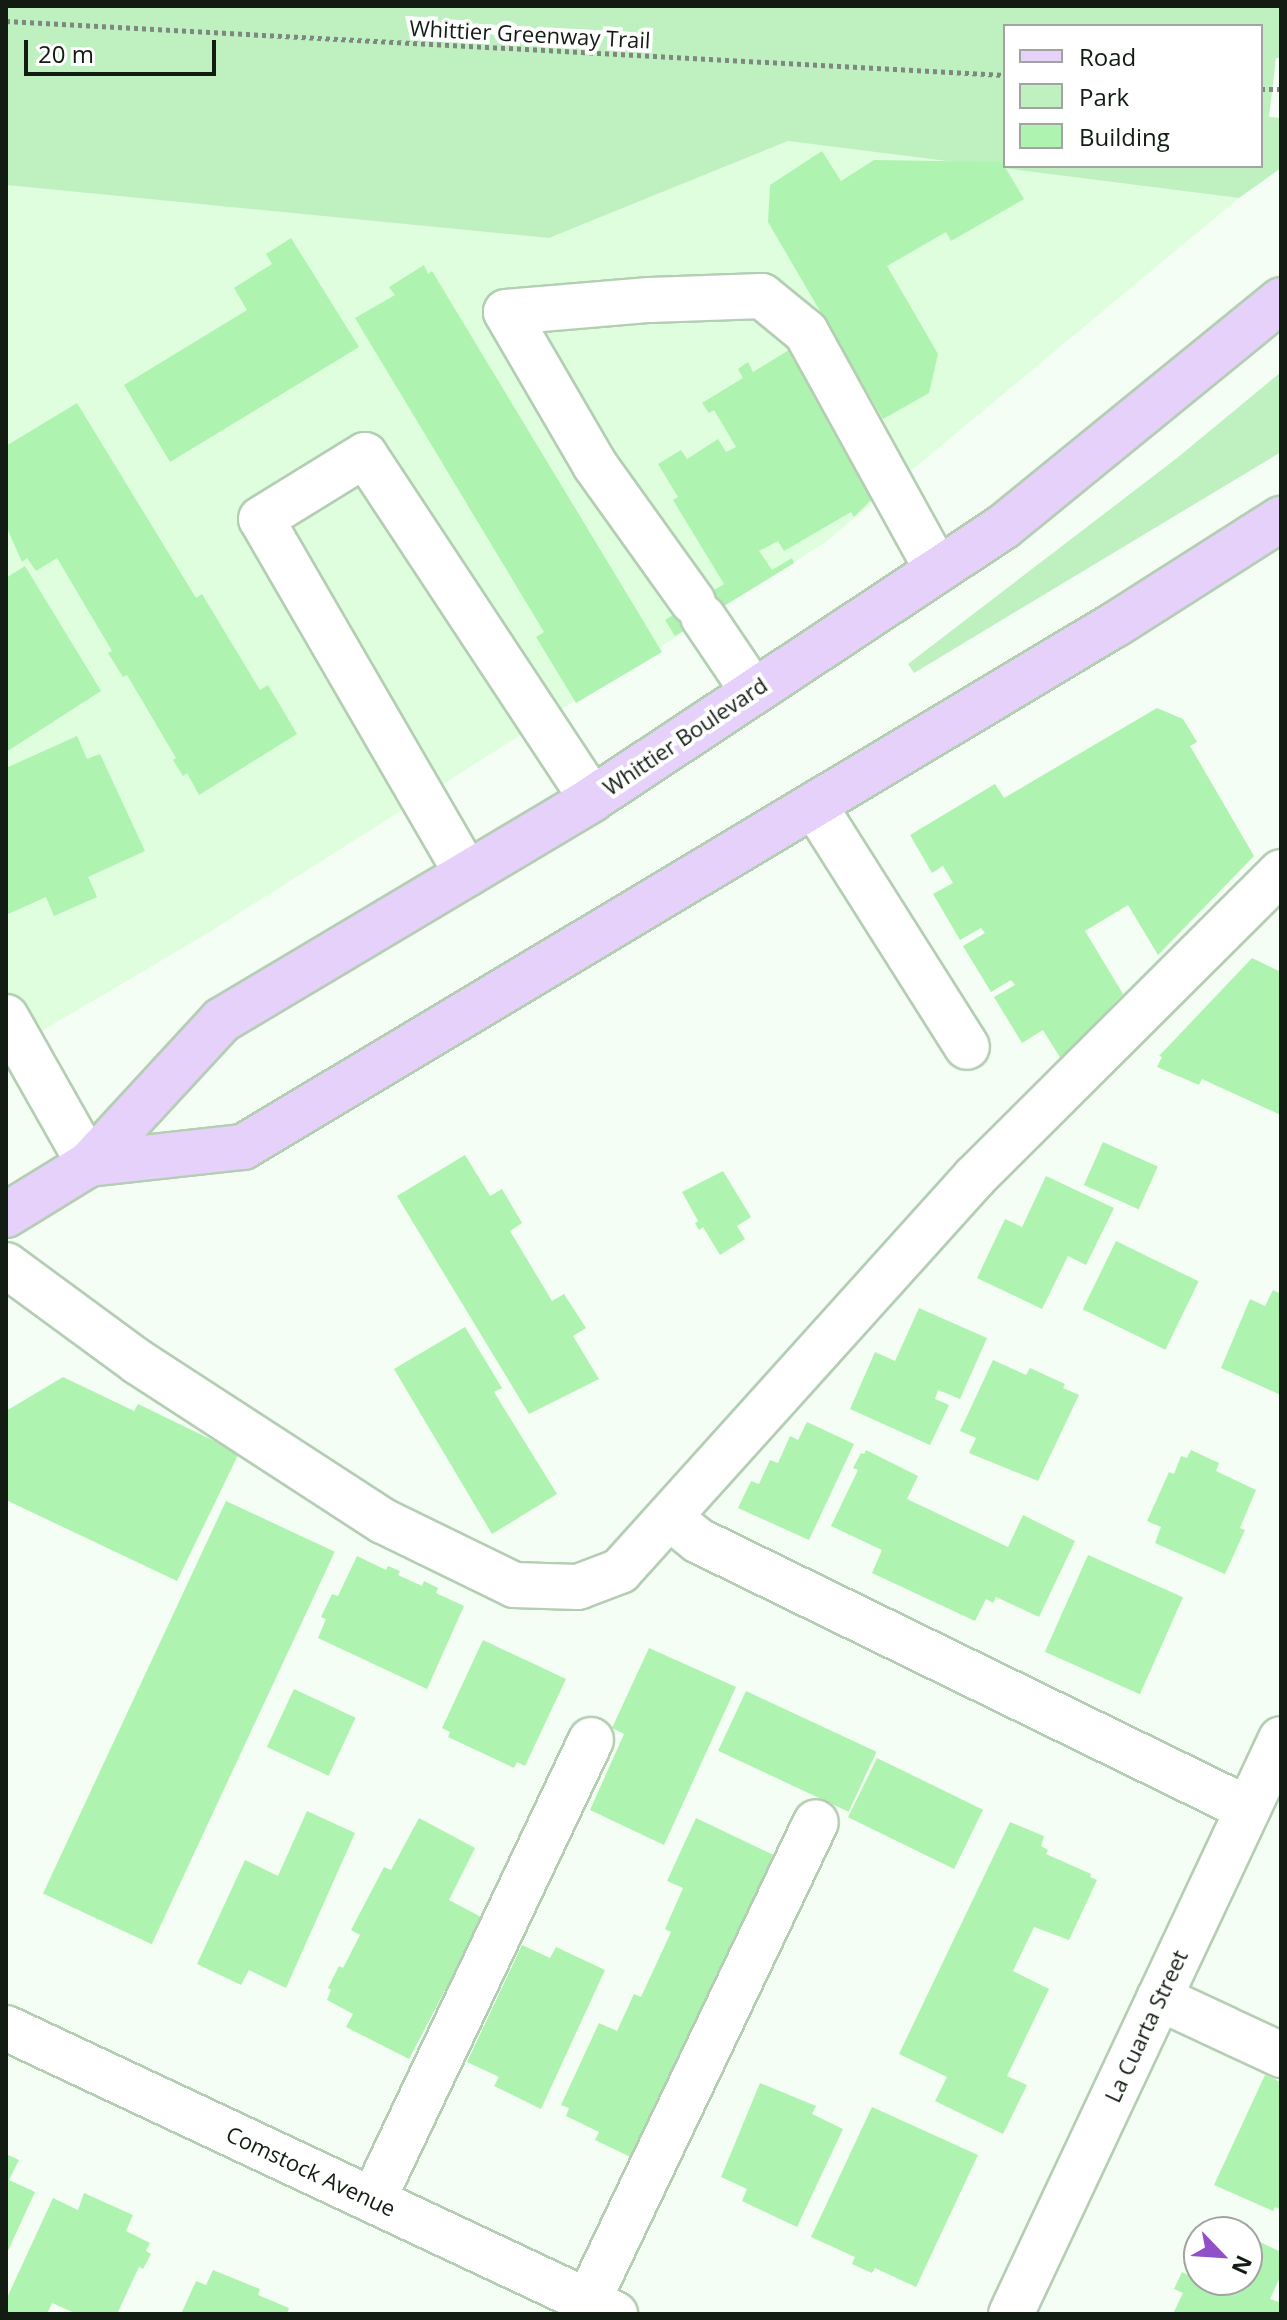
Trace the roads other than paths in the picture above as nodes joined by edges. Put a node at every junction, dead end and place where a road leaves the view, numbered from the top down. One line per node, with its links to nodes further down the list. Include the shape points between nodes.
1 (1281, 300): 3 (main road, Whittier Boulevard, via 1025,510)
2 (1281, 519): 6 (main road, Whittier Boulevard)
3 (937, 569): 4 (main road, Whittier Boulevard); 4 (street, via 806,332 762,296 506,312 595,465)
4 (753, 691): 5 (main road, Whittier Boulevard)
5 (592, 799): 8 (main road, Whittier Boulevard); 8 (street, via 365,455 261,519)
6 (814, 805): 10 (street); 11 (main road, Whittier Boulevard, via 243,1147)
7 (1281, 872): 14 (street, via 975,1177)
8 (467, 874): 11 (main road, Whittier Boulevard, via 222,1020)
9 (6, 1017): 11 (street)
10 (967, 1047)
11 (89, 1164): 12 (main road, Whittier Boulevard)
12 (6, 1215)
13 (6, 1265): 14 (street, via 138,1362 383,1521 514,1585 578,1587 620,1571)
14 (669, 1517): 17 (street, via 699,1541)
15 (1281, 1739): 17 (street, La Cuarta Street)
16 (591, 1740): 22 (street)
17 (1248, 1809): 19 (street, La Cuarta Street)
18 (816, 1822): 23 (street)
19 (1159, 1998): 21 (street); 24 (street, La Cuarta Street)
20 (6, 2028): 22 (street, Comstock Avenue)
21 (1281, 2055)
22 (373, 2200): 23 (street, Comstock Avenue)
23 (601, 2308)
24 (1011, 2314)

